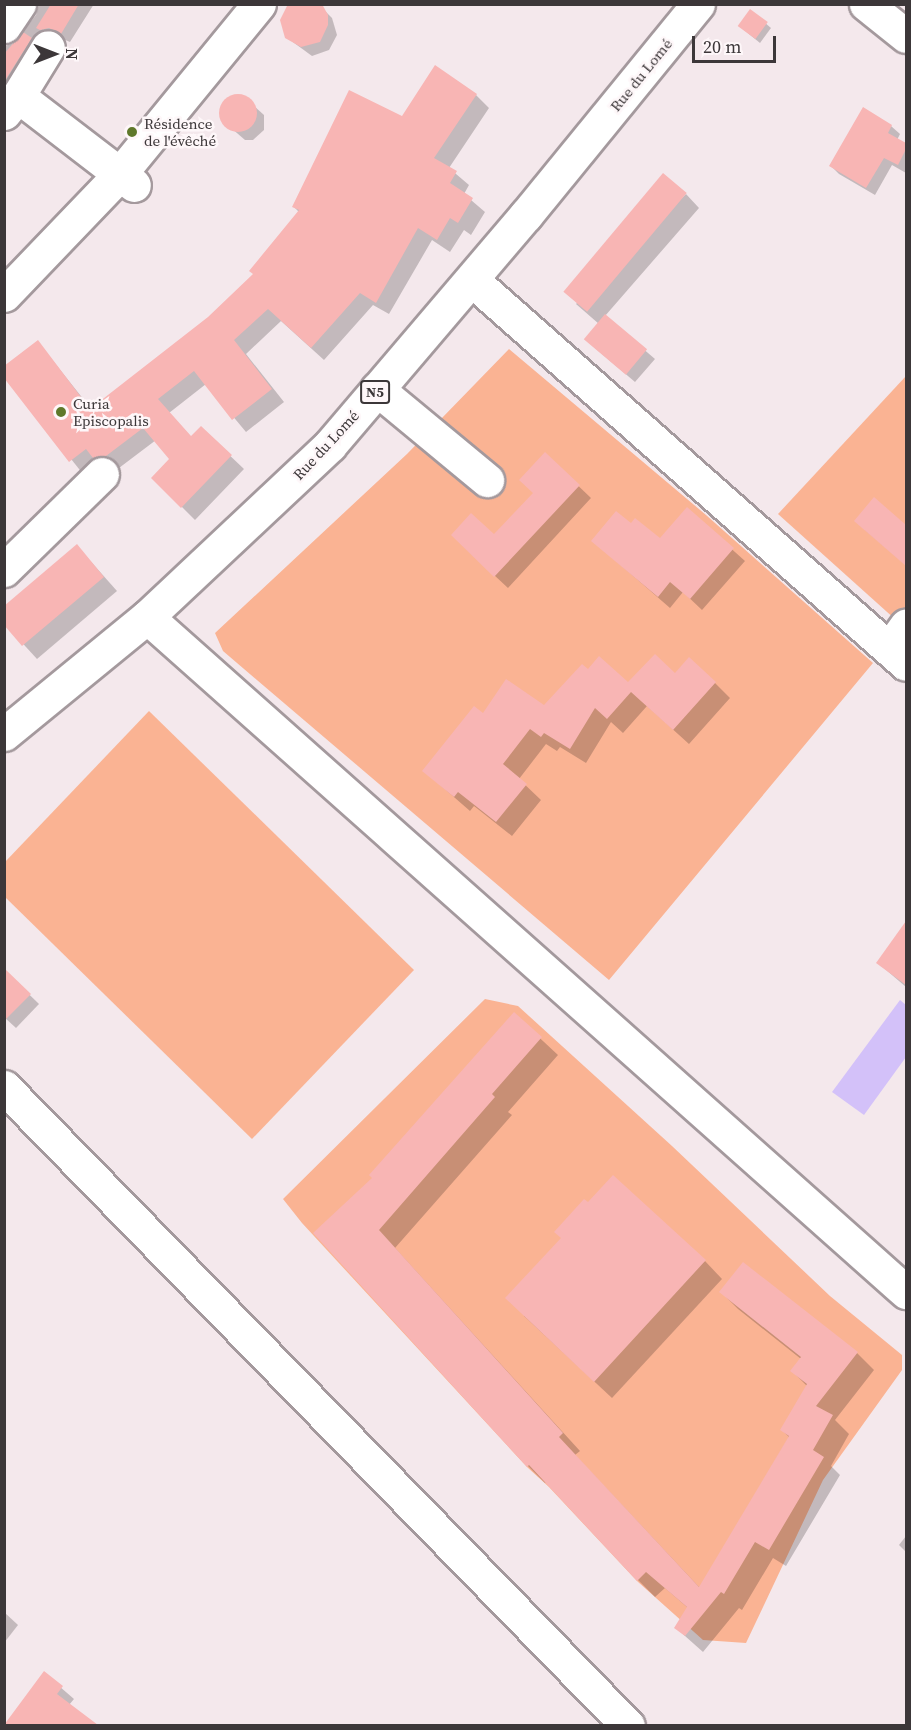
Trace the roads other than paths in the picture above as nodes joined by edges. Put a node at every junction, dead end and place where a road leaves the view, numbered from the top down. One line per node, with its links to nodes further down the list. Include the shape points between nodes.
1 (19, 4): 5 (street)
2 (259, 4): 9 (street)
3 (698, 4): 10 (street, Rue du Lomé / N5)
4 (866, 4): 6 (street)
5 (4, 26)
6 (906, 36)
7 (48, 47): 8 (street)
8 (11, 104): 9 (street)
9 (127, 180): 11 (street)
10 (472, 280): 12 (street, Rue du Lomé / N5); 17 (street)
11 (4, 296)
12 (377, 389): 14 (street); 16 (street, Rue du Lomé / N5, via 330,445)
13 (102, 474): 15 (street)
14 (487, 480)
15 (4, 570)
16 (147, 617): 18 (street, Rue du Lomé / N5); 20 (street)
17 (901, 647)
18 (6, 730)
19 (4, 1087): 21 (street)
20 (906, 1292)
21 (628, 1725)

